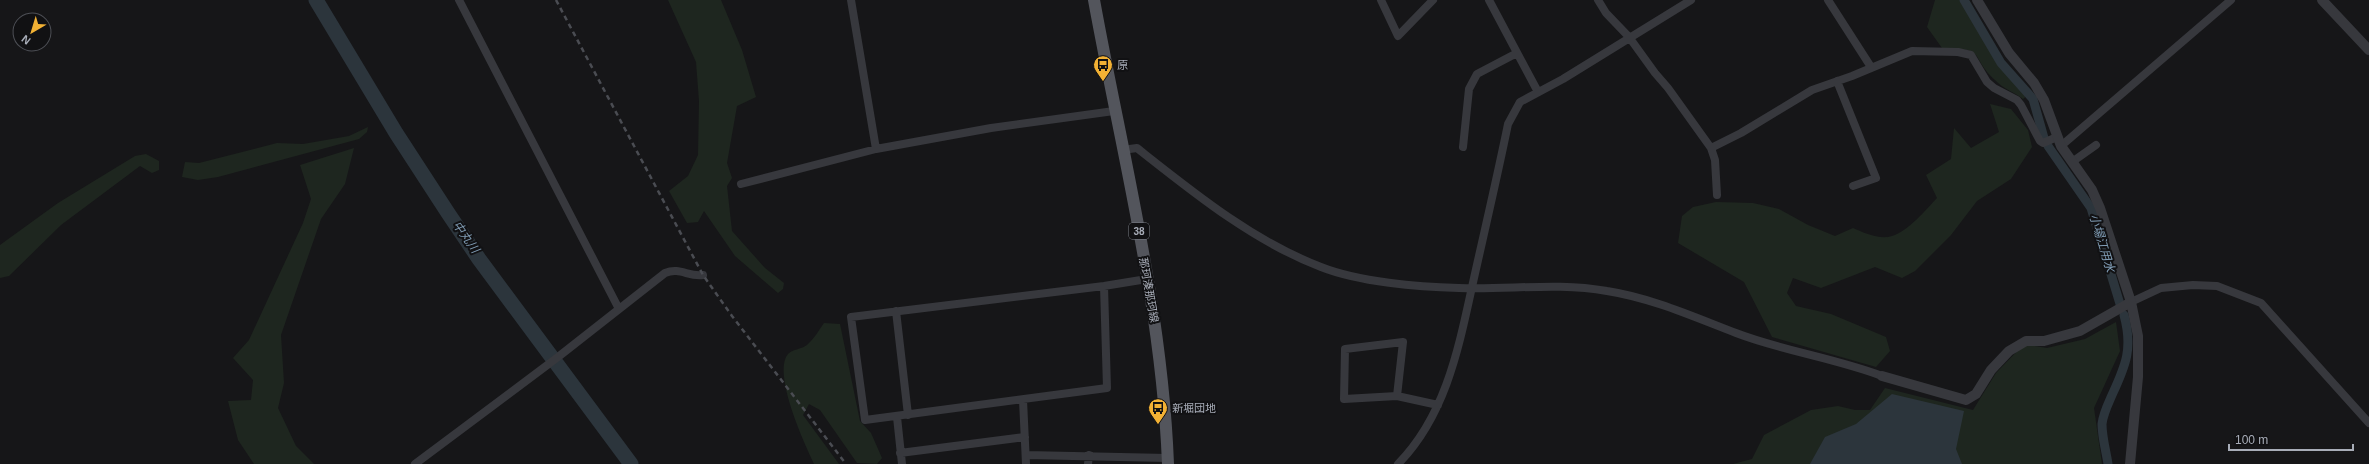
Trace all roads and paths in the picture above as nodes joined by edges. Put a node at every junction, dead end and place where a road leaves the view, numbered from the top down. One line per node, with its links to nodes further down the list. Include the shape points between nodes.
1 (459, 0): 35 (street)
2 (851, 0): 24 (street)
3 (1094, 0): 19 (main road, 那珂湊那珂線 / 38)
4 (1381, 0): 5 (street, via 1398,36)
5 (1433, 0)
6 (1489, 0): 15 (street)
7 (1598, 0): 13 (street, via 1606,13)
8 (1691, 0): 13 (street)
9 (1828, 0): 16 (street)
10 (1977, 0): 20 (street, via 2009,53 2044,100)
11 (2231, 0): 20 (street, via 2079,131)
12 (2322, 0): 14 (street)
13 (1629, 37): 18 (street); 23 (street)
14 (2369, 50)
15 (1517, 53): 18 (street); 22 (street, via 1477,74 1469,89)
16 (1871, 68): 17 (street); 20 (street, via 1912,51 1958,52 1971,55 1987,82 2021,105 2040,141)
17 (1837, 81): 23 (street, via 1803,94 1741,133); 28 (street, via 1876,178)
18 (1538, 92): 33 (street, via 1520,102 1508,124)
19 (1114, 111): 24 (street, via 991,128); 25 (main road, 那珂湊那珂線 / 38)
20 (2059, 141): 26 (street)
21 (2096, 145): 26 (street)
22 (1463, 147)
23 (1711, 148): 29 (street, via 1715,160)
24 (876, 149): 27 (street)
25 (1122, 150): 31 (main road, 那珂湊那珂線 / 38); 33 (street, via 1137,148 1190,190 1242,226 1322,268 1358,277)
26 (2072, 162): 34 (street, via 2092,190 2100,208)
27 (741, 184)
28 (1852, 186)
29 (1717, 195)
30 (703, 275): 35 (street, via 692,276 674,270 665,273)
31 (1148, 279): 32 (street); 48 (main road, 那珂湊那珂線 / 38, via 1158,344)
32 (1104, 286): 36 (street); 39 (street, via 1107,388)
33 (1472, 288): 37 (street, via 1497,290 1558,285 1624,294 1737,333 1847,363); 40 (street, via 1451,372)
34 (2131, 302): 37 (street, via 2080,331 2044,340 2026,341 2009,351 1991,370 1976,394 1966,400); 43 (street, via 2161,288 2194,285 2217,286 2261,304); 52 (street, via 2136,318 2139,353)
35 (619, 309): 49 (street)
36 (896, 311): 41 (street); 42 (street, via 851,317 865,420)
37 (1882, 376)
38 (1398, 396): 38 (street, via 1344,399 1345,350 1404,342); 40 (street)
39 (1023, 400): 41 (street); 44 (street)
40 (1438, 405): 51 (street, via 1425,432)
41 (908, 415): 42 (street)
42 (897, 417): 45 (street)
43 (2369, 423)
44 (1025, 437): 45 (street); 46 (street)
45 (900, 453): 50 (street)
46 (1026, 460): 47 (street)
47 (1088, 460): 48 (street)
48 (1168, 461)
49 (415, 464)
50 (902, 464)
51 (1398, 464)
52 (2130, 464)

